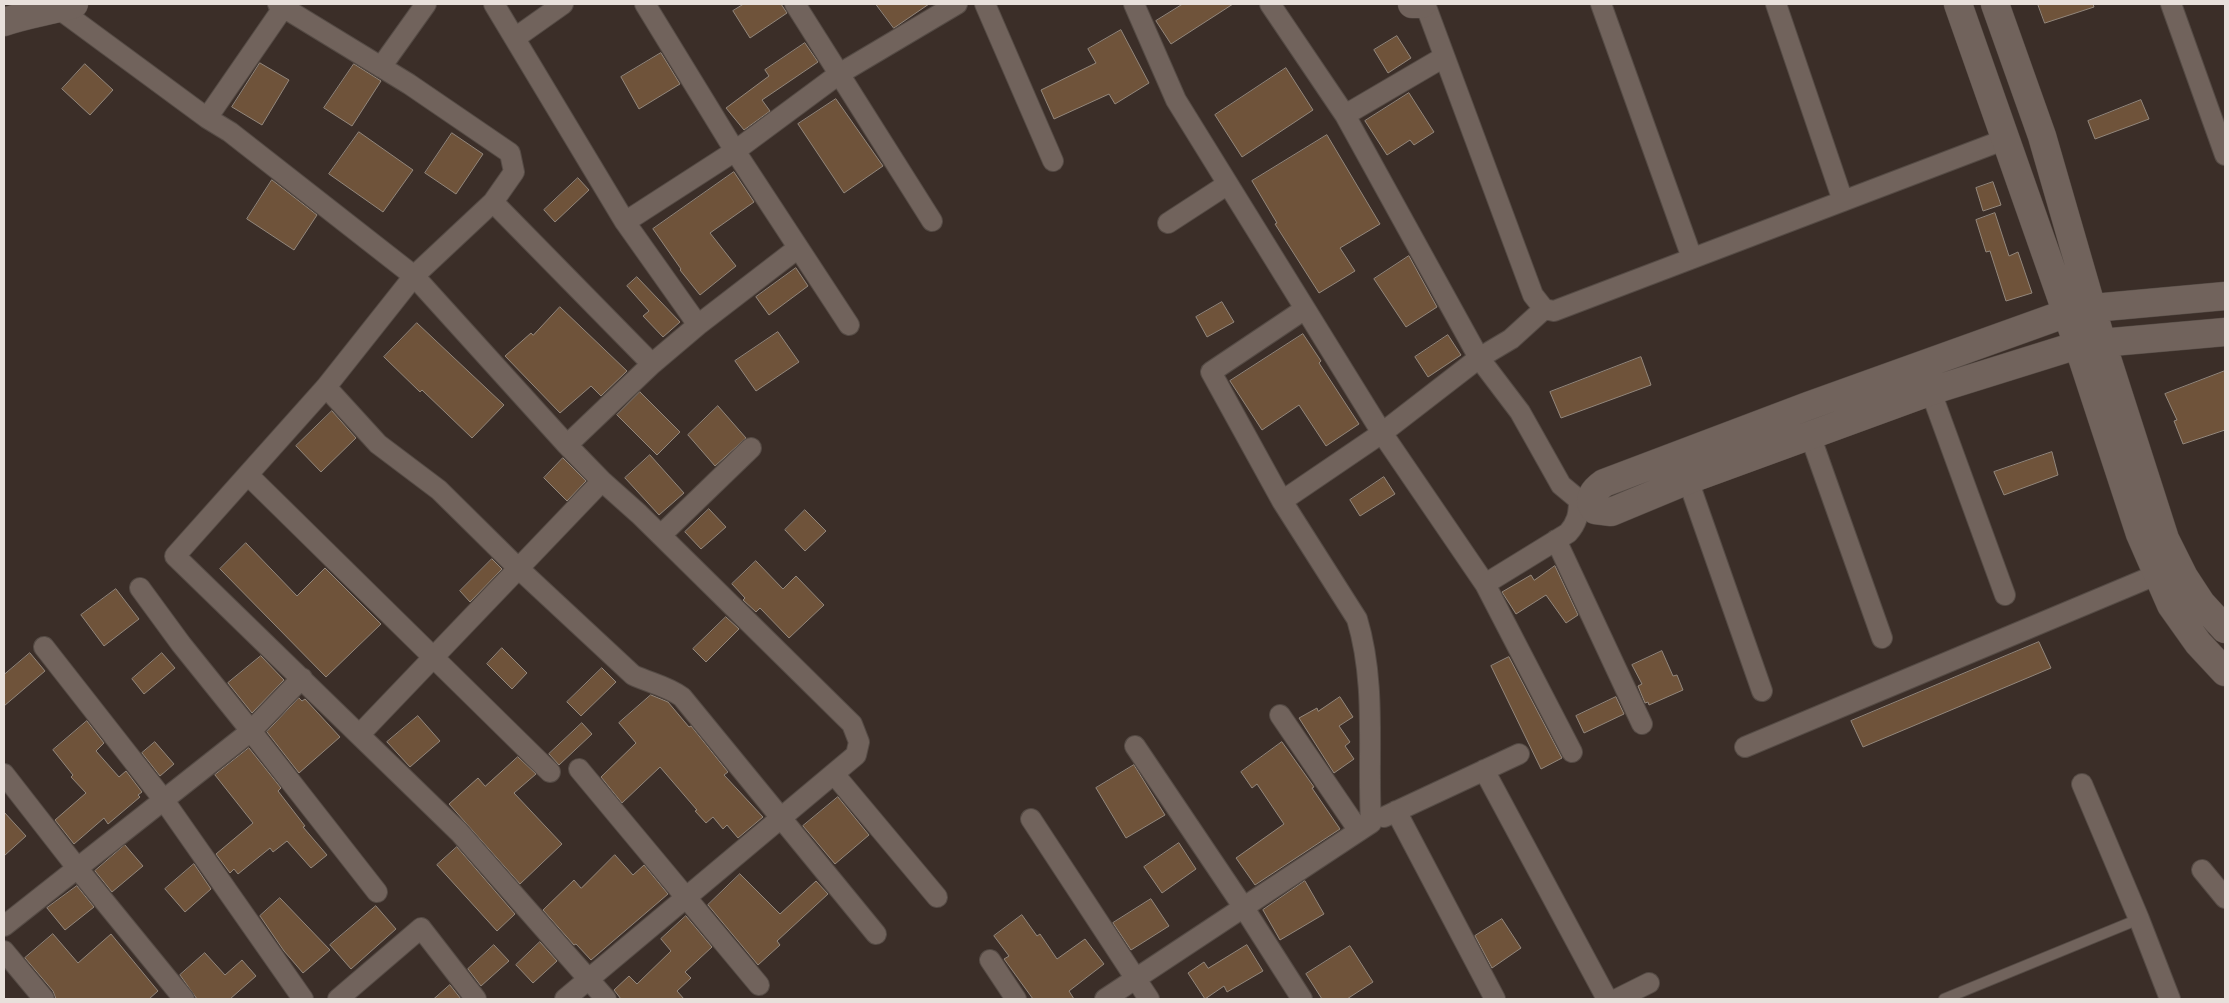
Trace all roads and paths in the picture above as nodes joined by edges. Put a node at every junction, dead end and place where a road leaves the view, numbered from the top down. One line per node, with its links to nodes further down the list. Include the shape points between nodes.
1 (426, 4): 22 (street)
2 (494, 4): 20 (street)
3 (563, 4): 20 (street)
4 (645, 4): 27 (street)
5 (795, 4): 23 (street)
6 (985, 4): 29 (street)
7 (1134, 4): 30 (street, via 1176,100)
8 (1270, 4): 24 (street)
9 (1412, 4): 10 (street)
10 (1423, 4): 21 (street)
11 (1601, 4): 37 (street)
12 (1776, 4): 31 (street)
13 (1958, 4): 26 (street)
14 (1995, 4): 42 (street, via 2042,136)
15 (2171, 4): 28 (street)
16 (951, 5): 23 (street)
17 (66, 6): 19 (street); 25 (street)
18 (281, 6): 22 (street); 25 (street)
19 (4, 22)
20 (515, 38): 34 (street)
21 (1444, 57): 24 (street); 41 (street, via 1532,295)
22 (381, 67): 32 (street, via 510,153 514,172)
23 (839, 74): 27 (street); 33 (street)
24 (1345, 115): 47 (street)
25 (206, 118): 38 (street, via 230,132)
26 (2006, 139): 31 (street); 42 (street)
27 (735, 151): 34 (street); 36 (street)
28 (2225, 155)
29 (1054, 160)
30 (1228, 184): 35 (street); 40 (street)
31 (1843, 201): 37 (street)
32 (493, 202): 38 (street); 48 (street)
33 (932, 220)
34 (625, 222): 43 (street)
35 (1168, 223)
36 (798, 248): 43 (street); 44 (street)
37 (1692, 258): 41 (street, via 1554,311)
38 (414, 276): 49 (street); 53 (street)
39 (2225, 296): 42 (street)
40 (1305, 309): 51 (street); 58 (street, via 1212,372)
41 (1544, 309): 47 (street, via 1511,339)
42 (2080, 311): 46 (street); 59 (street, via 1808,406 1604,482)
43 (698, 325): 48 (street)
44 (849, 325)
45 (2225, 332): 46 (street)
46 (2090, 344): 50 (street); 63 (street, via 2140,534)
47 (1480, 358): 51 (street); 59 (street, via 1520,412 1561,485)
48 (652, 364): 53 (street)
49 (326, 387): 55 (street); 62 (street, via 378,444 439,490)
50 (1931, 392): 52 (street); 66 (street)
51 (1382, 433): 58 (street); 64 (street)
52 (1810, 435): 56 (street); 68 (street)
53 (567, 445): 57 (street)
54 (751, 448): 60 (street)
55 (248, 475): 70 (street); 72 (street, via 175,556)
56 (1688, 480): 59 (street, via 1611,512 1594,510); 73 (street)
57 (602, 481): 60 (street); 62 (street)
58 (1282, 501): 92 (street, via 1357,619 1364,641 1369,684)
59 (1585, 502): 61 (street, via 1575,526)
60 (661, 535): 86 (street, via 852,724 859,742 856,756)
61 (1556, 540): 64 (street); 75 (street)
62 (518, 568): 70 (street); 90 (street, via 633,675 660,684 682,697)
63 (2167, 570): 67 (street); 71 (street, via 2171,606 2198,643); 79 (street)
64 (1485, 584): 80 (street)
65 (140, 588): 76 (street)
66 (2005, 595)
67 (2225, 630)
68 (1882, 638)
69 (44, 647): 88 (street)
70 (432, 658): 77 (street); 84 (street)
71 (2225, 672)
72 (302, 678): 76 (street); 77 (street)
73 (1762, 691)
74 (1280, 715): 92 (street)
75 (1642, 724)
76 (250, 731): 88 (street); 95 (street)
77 (360, 734): 105 (street, via 459,832)
78 (1135, 746): 99 (street)
79 (1745, 747)
80 (1572, 752)
81 (1519, 754): 83 (street)
82 (579, 768): 96 (street)
83 (1484, 770): 89 (street); 121 (street)
84 (550, 772)
85 (4, 774): 93 (street)
86 (834, 774): 90 (street); 97 (street)
87 (2082, 784): 100 (street)
88 (163, 799): 93 (street); 112 (street)
89 (1396, 811): 92 (street); 120 (street)
90 (781, 818): 96 (street); 102 (street)
91 (1031, 819): 106 (street)
92 (1365, 827): 99 (street)
93 (78, 869): 101 (street); 111 (street)
94 (2202, 870): 98 (street)
95 (377, 892)
96 (687, 897): 105 (street); 108 (street)
97 (937, 897)
98 (2225, 898)
99 (1244, 908): 106 (street); 119 (street)
100 (2139, 919): 123 (lane); 124 (street)
101 (4, 926)
102 (876, 934)
103 (4, 951): 110 (street)
104 (990, 960): 116 (street)
105 (589, 979): 114 (street); 115 (street)
106 (1137, 980): 117 (street); 118 (street)
107 (1649, 983): 122 (street)
108 (759, 985)
109 (348, 996): 113 (street, via 421,928)
110 (44, 999)
111 (184, 999)
112 (303, 999)
113 (476, 999)
114 (565, 999)
115 (606, 999)
116 (1016, 999)
117 (1105, 999)
118 (1149, 999)
119 (1302, 999)
120 (1495, 999)
121 (1607, 999)
122 (1617, 999)
123 (1944, 999)
124 (2170, 999)

